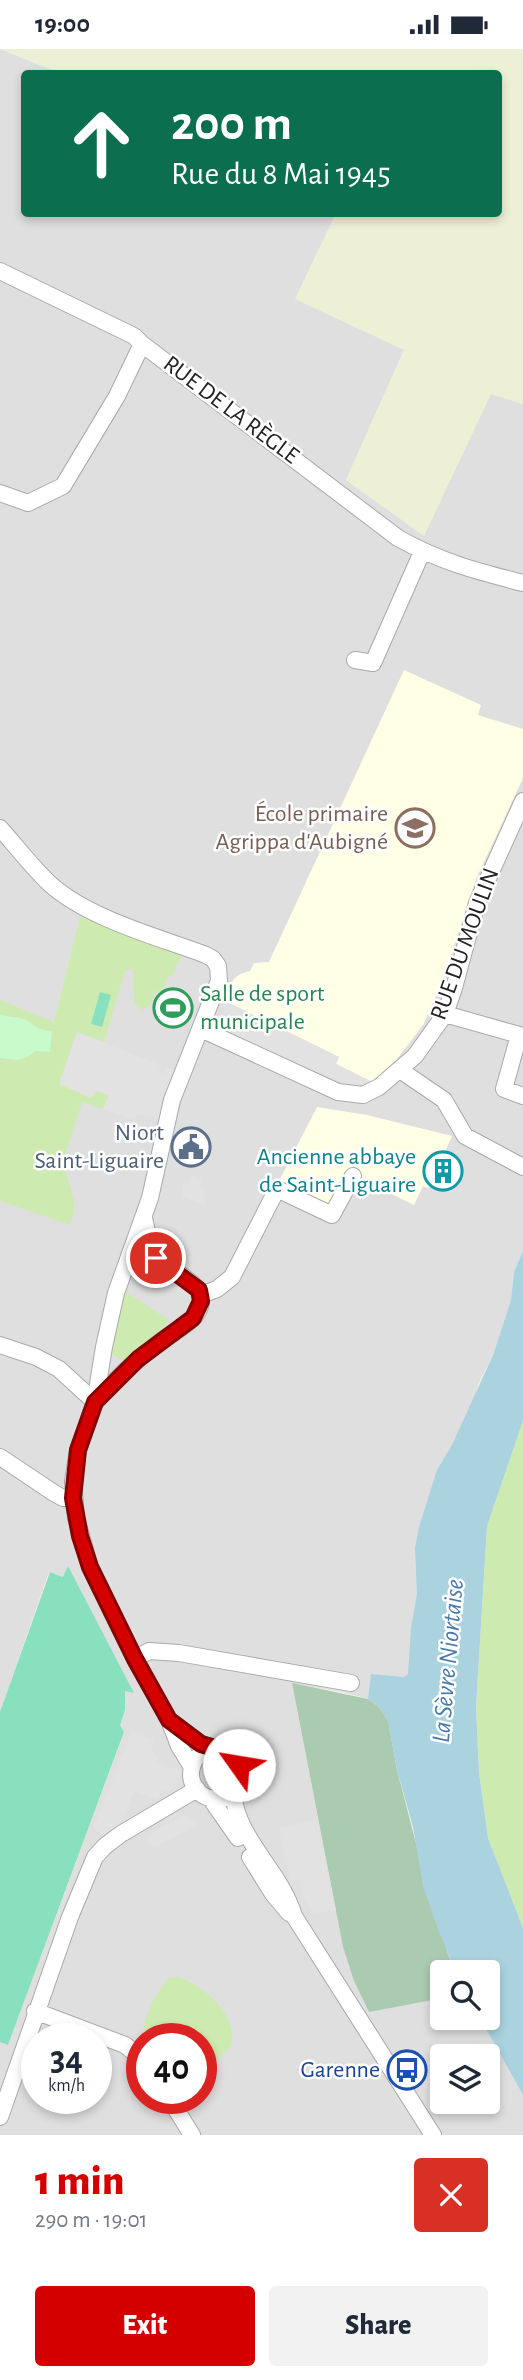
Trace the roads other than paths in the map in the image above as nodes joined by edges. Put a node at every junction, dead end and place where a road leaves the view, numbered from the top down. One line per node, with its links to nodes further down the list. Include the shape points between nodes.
1 (0, 271): 2 (street)
2 (142, 344): 3 (street, RUE DE LA RÈGLE, via 63,486 28,503); 4 (street, RUE DE LA RÈGLE)
3 (0, 493)
4 (422, 552): 5 (street, RUE DE LA RÈGLE, via 461,568); 6 (street, via 373,663)
5 (523, 583)
6 (355, 660)
7 (523, 801): 9 (street, RUE DU MOULIN, via 477,903)
8 (0, 828): 10 (street, via 51,885 82,906 214,959 219,981)
9 (445, 1014): 11 (street, RUE DU MOULIN); 12 (street, via 519,1035 504,1089)
10 (201, 1029): 11 (street, RUE DU MOULIN, via 338,1092 363,1095); 15 (street, via 172,1100)
11 (400, 1070): 13 (street, via 444,1100 465,1136)
12 (523, 1096)
13 (523, 1167)
14 (353, 1176): 18 (street, via 332,1215 277,1189 232,1277)
15 (144, 1218): 16 (street); 17 (street)
16 (156, 1258): 17 (street, via 142,1253); 18 (street)
17 (127, 1259): 20 (street)
18 (201, 1295): 21 (street, via 193,1318)
19 (0, 1345): 22 (street, via 59,1369)
20 (102, 1359): 21 (street, via 107,1369); 22 (street)
21 (124, 1371): 22 (street)
22 (95, 1402): 24 (street, via 78,1450)
23 (0, 1457): 24 (street, via 54,1493)
24 (73, 1498): 25 (street, via 88,1560)
25 (135, 1659): 26 (street, via 149,1651 179,1653); 27 (street)
26 (351, 1683)
27 (169, 1720): 28 (street, via 201,1744); 29 (street)
28 (216, 1749): 29 (street, via 199,1756); 30 (street, via 228,1752 239,1765 239,1782)
29 (192, 1767): 31 (street, via 192,1779)
30 (233, 1792): 31 (street, via 222,1798); 32 (street, via 240,1825 283,1888)
31 (204, 1793): 32 (street, via 273,1894); 33 (street, via 121,1834 95,1857)
32 (294, 1916): 38 (street)
33 (35, 2011): 34 (street); 36 (street)
34 (126, 2046)
35 (179, 2114): 37 (street)
36 (1, 2115)
37 (192, 2135)
38 (433, 2135)

